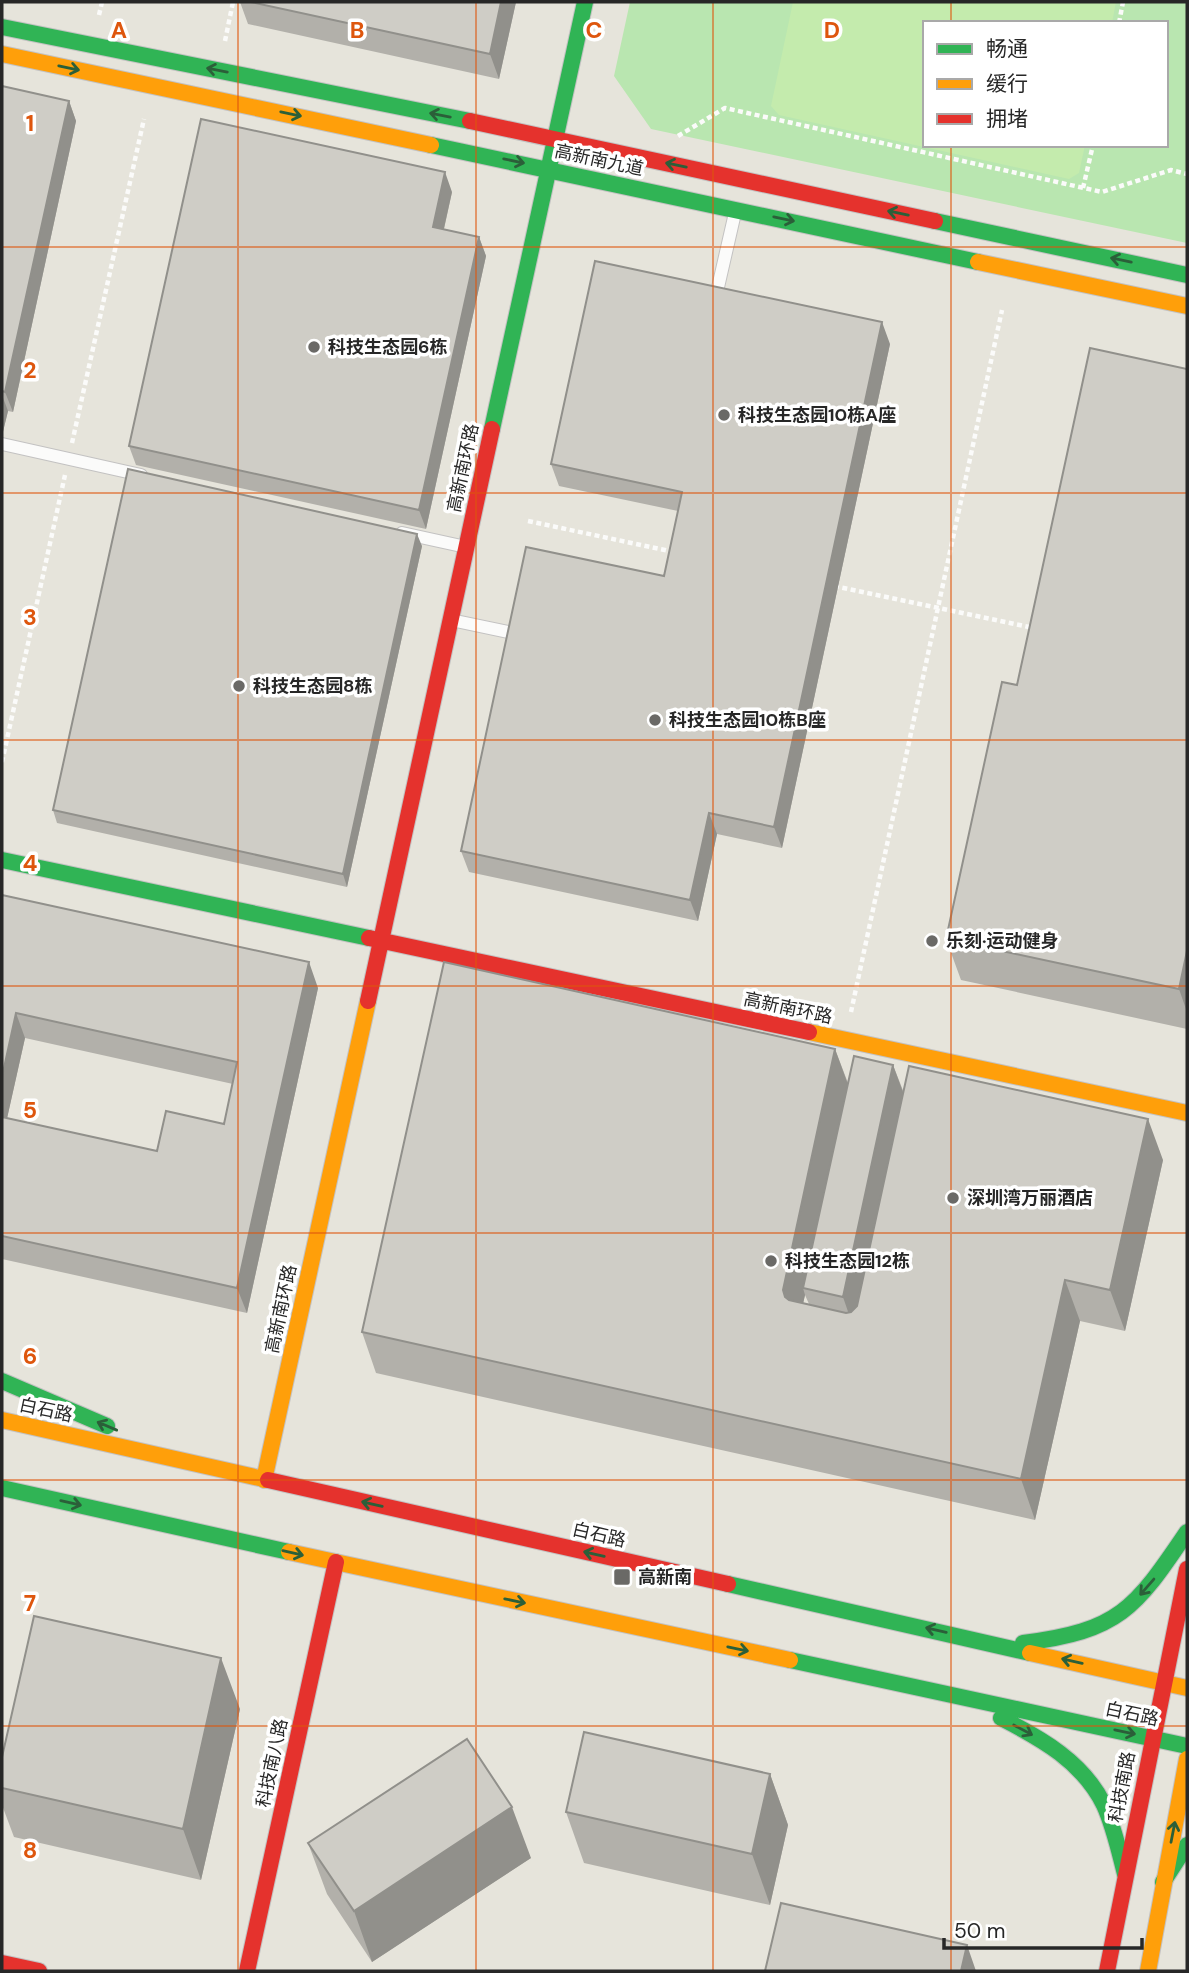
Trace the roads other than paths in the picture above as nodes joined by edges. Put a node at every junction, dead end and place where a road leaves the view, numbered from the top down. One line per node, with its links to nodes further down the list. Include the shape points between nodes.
1 (585, 2): 4 (street, 高新南环路)
2 (2, 26): 4 (street, 高新南九道, one-way to 2)
3 (2, 54): 5 (street, 高新南九道, one-way to 5)
4 (555, 139): 5 (street, 高新南环路); 7 (street, 高新南九道, one-way to 4)
5 (548, 168): 6 (street, 高新南九道); 13 (street, 高新南环路)
6 (736, 209): 8 (lane); 9 (street, 高新南九道, one-way to 9)
7 (1187, 275)
8 (716, 296)
9 (1187, 306)
10 (2, 444): 11 (lane)
11 (150, 477)
12 (395, 531): 13 (lane)
13 (466, 547): 14 (street, 高新南环路)
14 (450, 620): 15 (lane); 17 (street, 高新南环路)
15 (513, 633)
16 (2, 860): 17 (street)
17 (380, 942): 18 (street, 高新南环路, via 867,1052); 22 (street, 高新南环路)
18 (1187, 1113)
19 (2, 1381): 21 (street, one-way to 19)
20 (2, 1420): 21 (street, 白石路)
21 (192, 1462): 22 (street, 白石路)
22 (264, 1480): 27 (street, 白石路, one-way to 22)
23 (3, 1488): 25 (street, 白石路, one-way to 25)
24 (1187, 1532): 27 (street, one-way to 27, via 1155,1578 1114,1619 1063,1637)
25 (336, 1562): 30 (street, 白石路, one-way to 30); 39 (street, 科技南八路)
26 (1187, 1569): 28 (street, 科技南路)
27 (1002, 1645): 28 (street, 白石路, one-way to 27)
28 (1163, 1682): 29 (street, 白石路); 31 (street, 科技南路)
29 (1187, 1688)
30 (939, 1692): 31 (street, 白石路, one-way to 31); 35 (street, one-way to 35, via 1048,1742 1072,1761 1105,1806)
31 (1152, 1738): 32 (street, 白石路); 35 (street, 科技南路)
32 (1187, 1745)
33 (1187, 1759): 36 (street, one-way to 33)
34 (1187, 1845): 36 (street)
35 (1125, 1874): 40 (street, 科技南路)
36 (1163, 1882): 41 (street)
37 (2, 1963): 38 (street)
38 (39, 1971)
39 (247, 1971)
40 (1108, 1971)
41 (1148, 1971)

